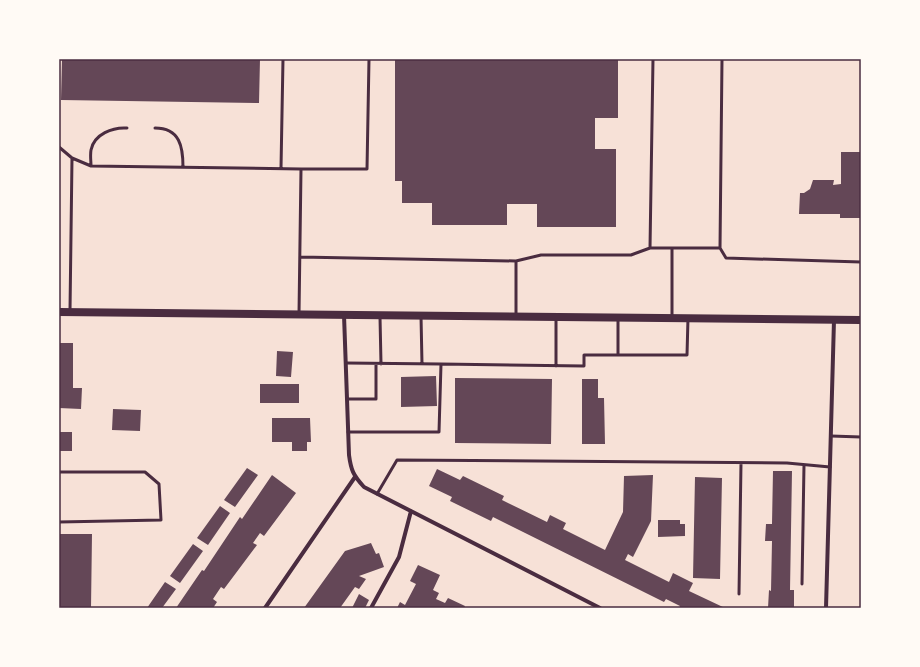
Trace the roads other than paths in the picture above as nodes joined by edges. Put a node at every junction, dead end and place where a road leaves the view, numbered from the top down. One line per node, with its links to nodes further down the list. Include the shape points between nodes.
1 (283, 59): 11 (lane)
2 (369, 59): 12 (lane, via 367,169)
3 (653, 59): 13 (lane)
4 (722, 59): 15 (lane)
5 (127, 128): 9 (lane, via 120,127 96,139 91,149)
6 (155, 128): 10 (lane, via 171,132 179,139 183,149)
7 (59, 147): 8 (lane)
8 (72, 158): 9 (lane); 20 (lane)
9 (91, 166): 10 (lane)
10 (183, 167): 11 (lane)
11 (281, 168): 12 (lane)
12 (301, 168): 16 (lane)
13 (650, 248): 14 (lane); 17 (lane, via 631,255 541,255)
14 (672, 248): 15 (lane); 28 (lane)
15 (720, 248): 18 (lane, via 726,258)
16 (300, 257): 17 (lane); 21 (lane)
17 (516, 260): 25 (lane)
18 (861, 262)
19 (59, 312): 20 (main road)
20 (70, 312): 21 (main road)
21 (299, 314): 22 (main road)
22 (344, 315): 23 (main road); 33 (street)
23 (380, 315): 24 (main road); 35 (lane)
24 (421, 316): 25 (main road); 36 (lane)
25 (516, 317): 26 (main road)
26 (556, 317): 27 (main road); 38 (lane)
27 (618, 318): 28 (main road); 32 (lane)
28 (672, 318): 29 (main road)
29 (688, 318): 30 (main road); 32 (lane, via 687,355)
30 (834, 320): 31 (main road); 41 (street)
31 (861, 320)
32 (618, 355): 38 (lane, via 584,355 584,366)
33 (346, 363): 34 (lane); 39 (street)
34 (376, 364): 35 (lane); 39 (lane, via 376,400)
35 (382, 364): 36 (lane)
36 (422, 364): 37 (lane)
37 (441, 364): 38 (lane); 40 (lane, via 439,432)
38 (556, 366)
39 (347, 399): 40 (street)
40 (348, 432): 47 (street, via 351,471)
41 (831, 436): 42 (lane); 45 (street)
42 (861, 437)
43 (741, 463): 44 (lane); 48 (lane, via 397,460); 52 (lane)
44 (804, 465): 45 (lane); 51 (lane)
45 (830, 467): 56 (street)
46 (59, 472): 50 (lane, via 145,472 158,484 161,520)
47 (355, 477): 48 (street, via 364,487); 53 (street)
48 (377, 494): 49 (street)
49 (412, 511): 54 (street, via 399,557); 55 (street)
50 (59, 522)
51 (802, 584)
52 (739, 594)
53 (265, 608)
54 (371, 608)
55 (600, 608)
56 (826, 608)

